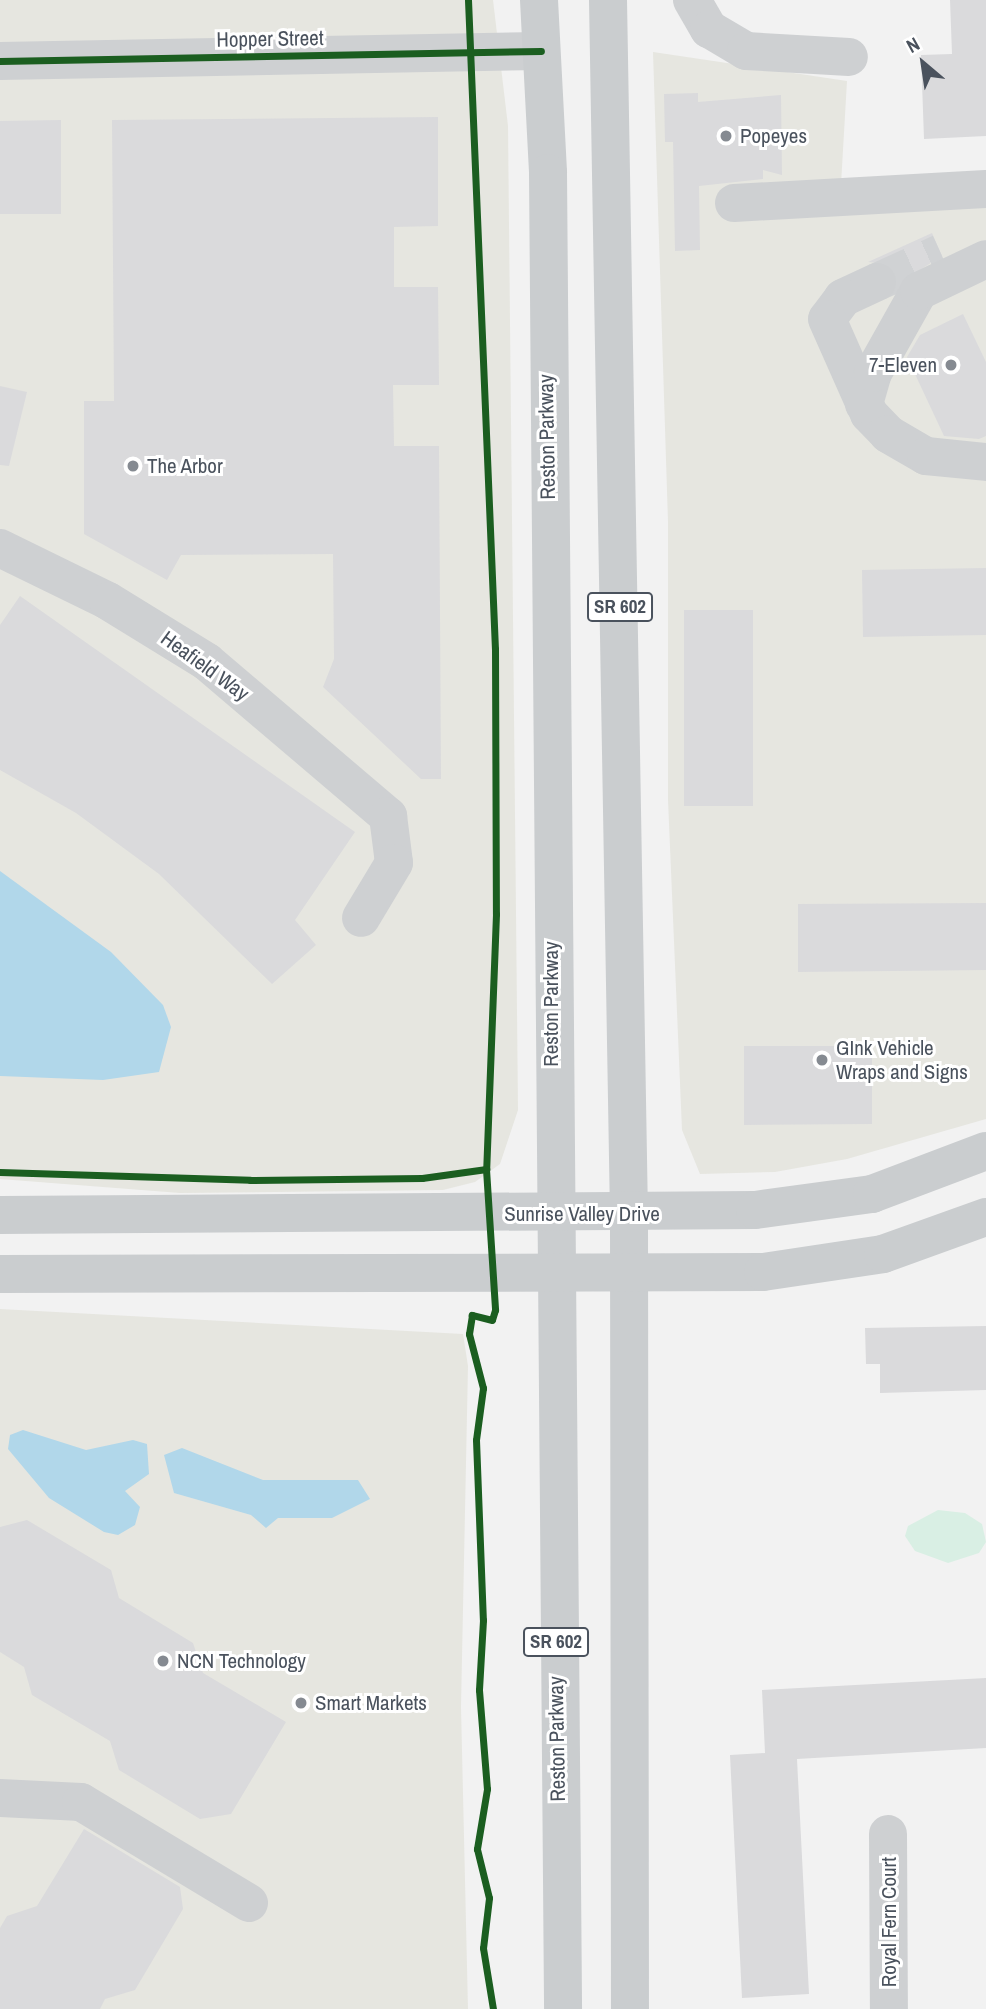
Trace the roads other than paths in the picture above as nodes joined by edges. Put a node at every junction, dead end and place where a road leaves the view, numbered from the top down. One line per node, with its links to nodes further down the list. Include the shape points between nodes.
1 (539, 0): 4 (main road, Reston Parkway / SR 602)
2 (608, 0): 20 (main road, SR 602)
3 (692, 0): 5 (street, via 709,29 746,51)
4 (541, 51): 6 (street, Hopper Street); 18 (main road, Reston Parkway / SR 602, via 548,173)
5 (849, 57)
6 (0, 61)
7 (986, 189): 8 (street)
8 (734, 203)
9 (986, 243): 10 (street)
10 (941, 253)
11 (986, 259): 13 (street, via 919,291 873,373)
12 (877, 282): 13 (street, via 843,298 827,319)
13 (864, 404): 14 (street, via 879,426 913,450 941,460)
14 (986, 462)
15 (0, 548): 16 (street, Heafield Way, via 108,601 207,662 388,816 394,863)
16 (360, 918)
17 (986, 1151): 20 (main road, Sunrise Valley Drive, via 926,1178 842,1199)
18 (552, 1214): 19 (main road, Sunrise Valley Drive); 20 (main road, Sunrise Valley Drive); 23 (main road, Reston Parkway / SR 602)
19 (0, 1215)
20 (629, 1215): 24 (main road, SR 602)
21 (986, 1217): 24 (main road, via 883,1254 822,1266)
22 (0, 1274): 23 (main road)
23 (554, 1275): 24 (main road); 28 (main road, Reston Parkway / SR 602)
24 (628, 1275): 29 (main road, SR 602)
25 (0, 1798): 27 (street, via 81,1802)
26 (888, 1834): 30 (street, Royal Fern Court)
27 (249, 1903)
28 (563, 2009)
29 (630, 2009)
30 (889, 2009)

